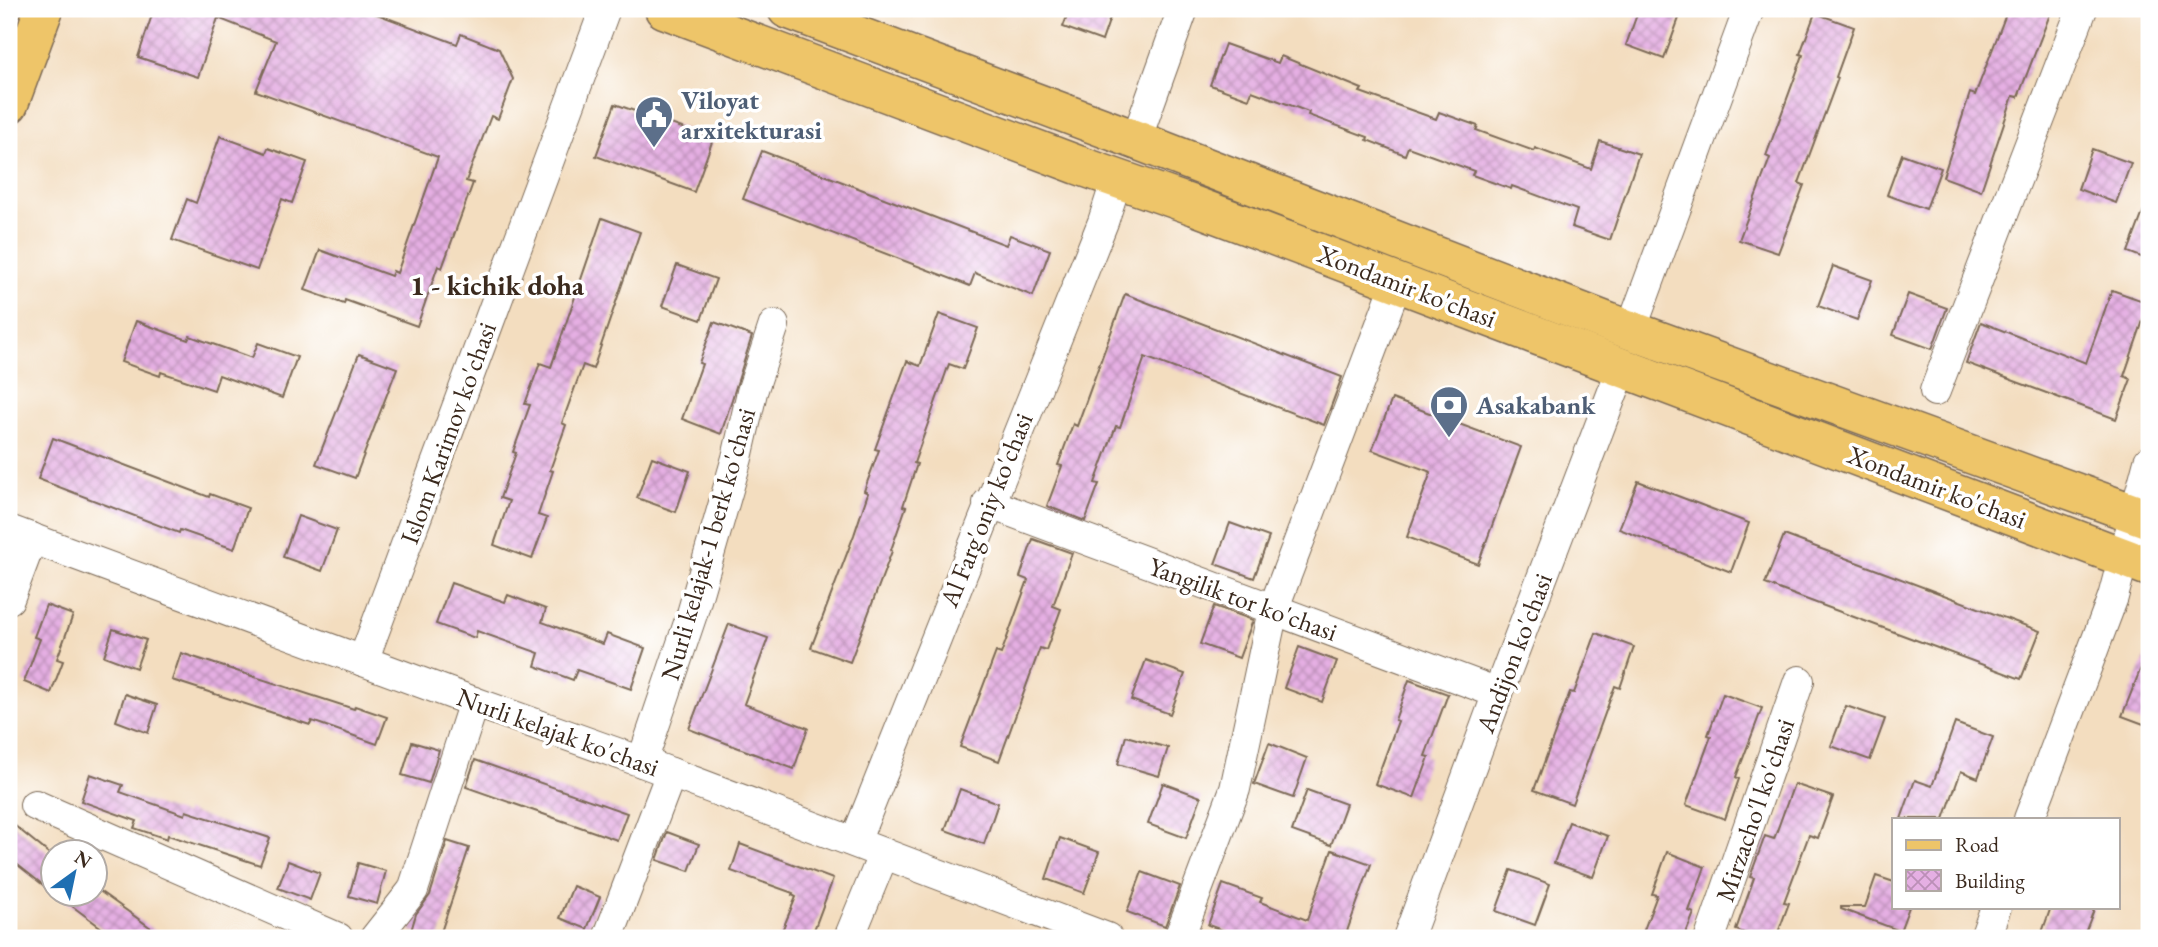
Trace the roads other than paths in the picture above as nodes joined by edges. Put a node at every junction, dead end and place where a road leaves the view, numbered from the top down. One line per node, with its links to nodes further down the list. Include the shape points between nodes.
1 (44, 9): 8 (main road)
2 (605, 9): 23 (street, Islom Karimov ko'chasi)
3 (664, 9): 10 (main road, Xondamir ko'chasi)
4 (787, 9): 9 (main road, Xondamir ko'chasi)
5 (1183, 9): 9 (street)
6 (1749, 9): 13 (street)
7 (2082, 9): 15 (street)
8 (9, 104)
9 (1136, 140): 13 (main road, Xondamir ko'chasi)
10 (1117, 179): 11 (main road, Xondamir ko'chasi); 17 (street, Al Farg'oniy ko'chasi)
11 (1396, 282): 14 (main road, Xondamir ko'chasi); 22 (street)
12 (774, 326): 27 (street, Nurli kelajak-1 berk ko'chasi, via 692,614)
13 (1631, 330): 18 (main road, Xondamir ko'chasi)
14 (1622, 368): 20 (main road, Xondamir ko'chasi); 25 (street, Andijon ko'chasi)
15 (1935, 391)
16 (2149, 461): 18 (street)
17 (988, 503): 22 (street, Yangilik tor ko'chasi); 31 (street, Al Farg'oniy ko'chasi)
18 (2142, 517): 20 (street)
19 (20, 534): 21 (street); 23 (street, Nurli kelajak ko'chasi)
20 (2137, 562): 30 (street, via 2113,597)
21 (9, 599)
22 (1273, 610): 25 (street, Yangilik tor ko'chasi); 39 (street, via 1235,789)
23 (363, 661): 26 (street, Nurli kelajak ko'chasi)
24 (1800, 681): 41 (street, Mirzacho'l ko'chasi)
25 (1498, 693): 40 (street, Andijon ko'chasi)
26 (474, 702): 27 (street, Nurli kelajak ko'chasi); 35 (street, via 413,890)
27 (642, 762): 28 (street, Nurli kelajak ko'chasi)
28 (671, 773): 31 (street, Nurli kelajak ko'chasi); 36 (street)
29 (35, 805): 34 (street)
30 (2029, 818)
31 (855, 842): 32 (street, Nurli kelajak ko'chasi)
32 (884, 853): 37 (street); 38 (street, Nurli kelajak ko'chasi)
33 (1996, 908): 42 (street)
34 (338, 938)
35 (375, 938)
36 (608, 938)
37 (849, 938)
38 (1107, 938)
39 (1179, 938)
40 (1408, 938)
41 (1710, 938)
42 (1985, 938)

